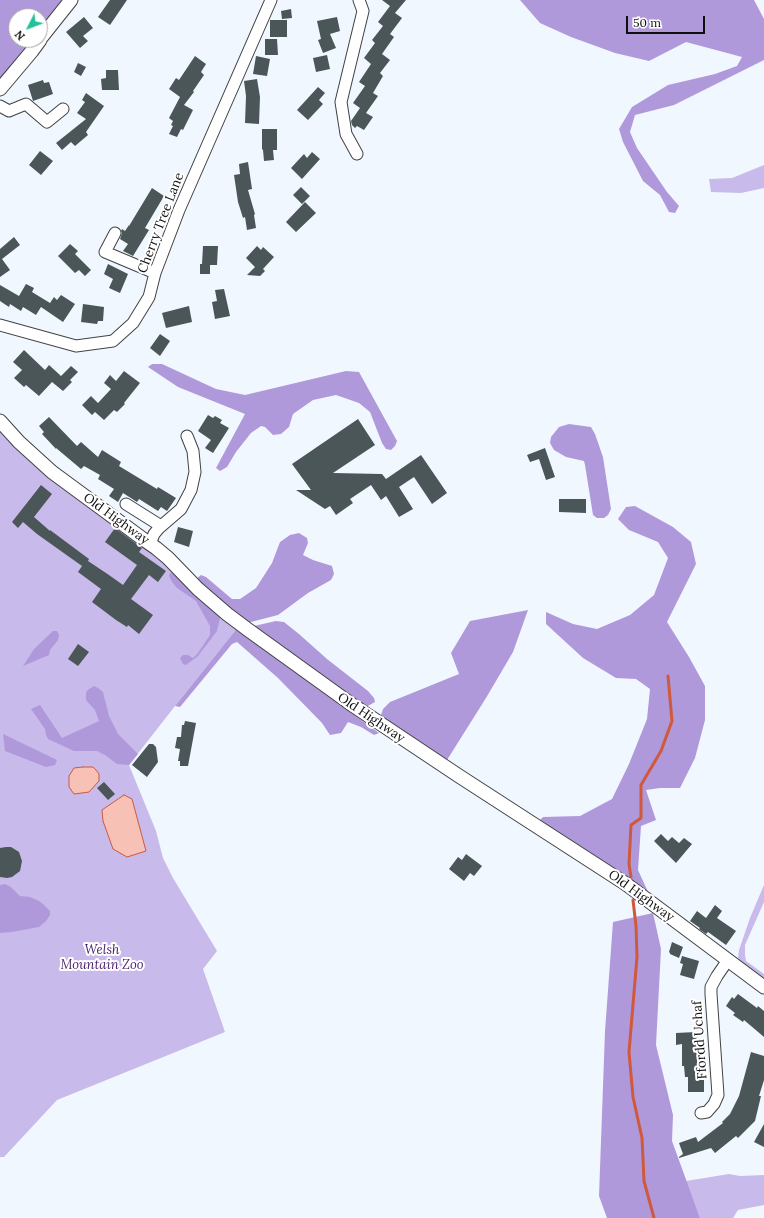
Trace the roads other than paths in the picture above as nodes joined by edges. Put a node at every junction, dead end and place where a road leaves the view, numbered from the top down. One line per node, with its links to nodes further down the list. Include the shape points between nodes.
1 (71, 0): 4 (street)
2 (271, 0): 11 (street, Cherry Tree Lane, via 179,210)
3 (359, 0): 9 (street, via 364,11 341,102 346,134)
4 (48, 30)
5 (34, 48): 6 (street)
6 (0, 89)
7 (0, 106): 8 (street, via 9,111 26,104 47,122)
8 (63, 109)
9 (357, 154)
10 (115, 233): 11 (street, via 105,252)
11 (155, 273): 12 (street, Cherry Tree Lane, via 149,297 133,323 114,341 76,346)
12 (0, 325)
13 (0, 421): 17 (street, Old Highway, via 52,472)
14 (187, 436): 16 (street, via 193,451 195,472 191,490 181,509)
15 (126, 504): 16 (street)
16 (162, 526): 17 (street, via 154,534)
17 (150, 544): 18 (street, Old Highway, via 227,614 351,704 626,884)
18 (728, 960): 19 (street, Old Highway); 20 (street, Ffordd Uchaf, via 711,986 710,994 718,1095 707,1112)
19 (764, 987)
20 (701, 1113)

